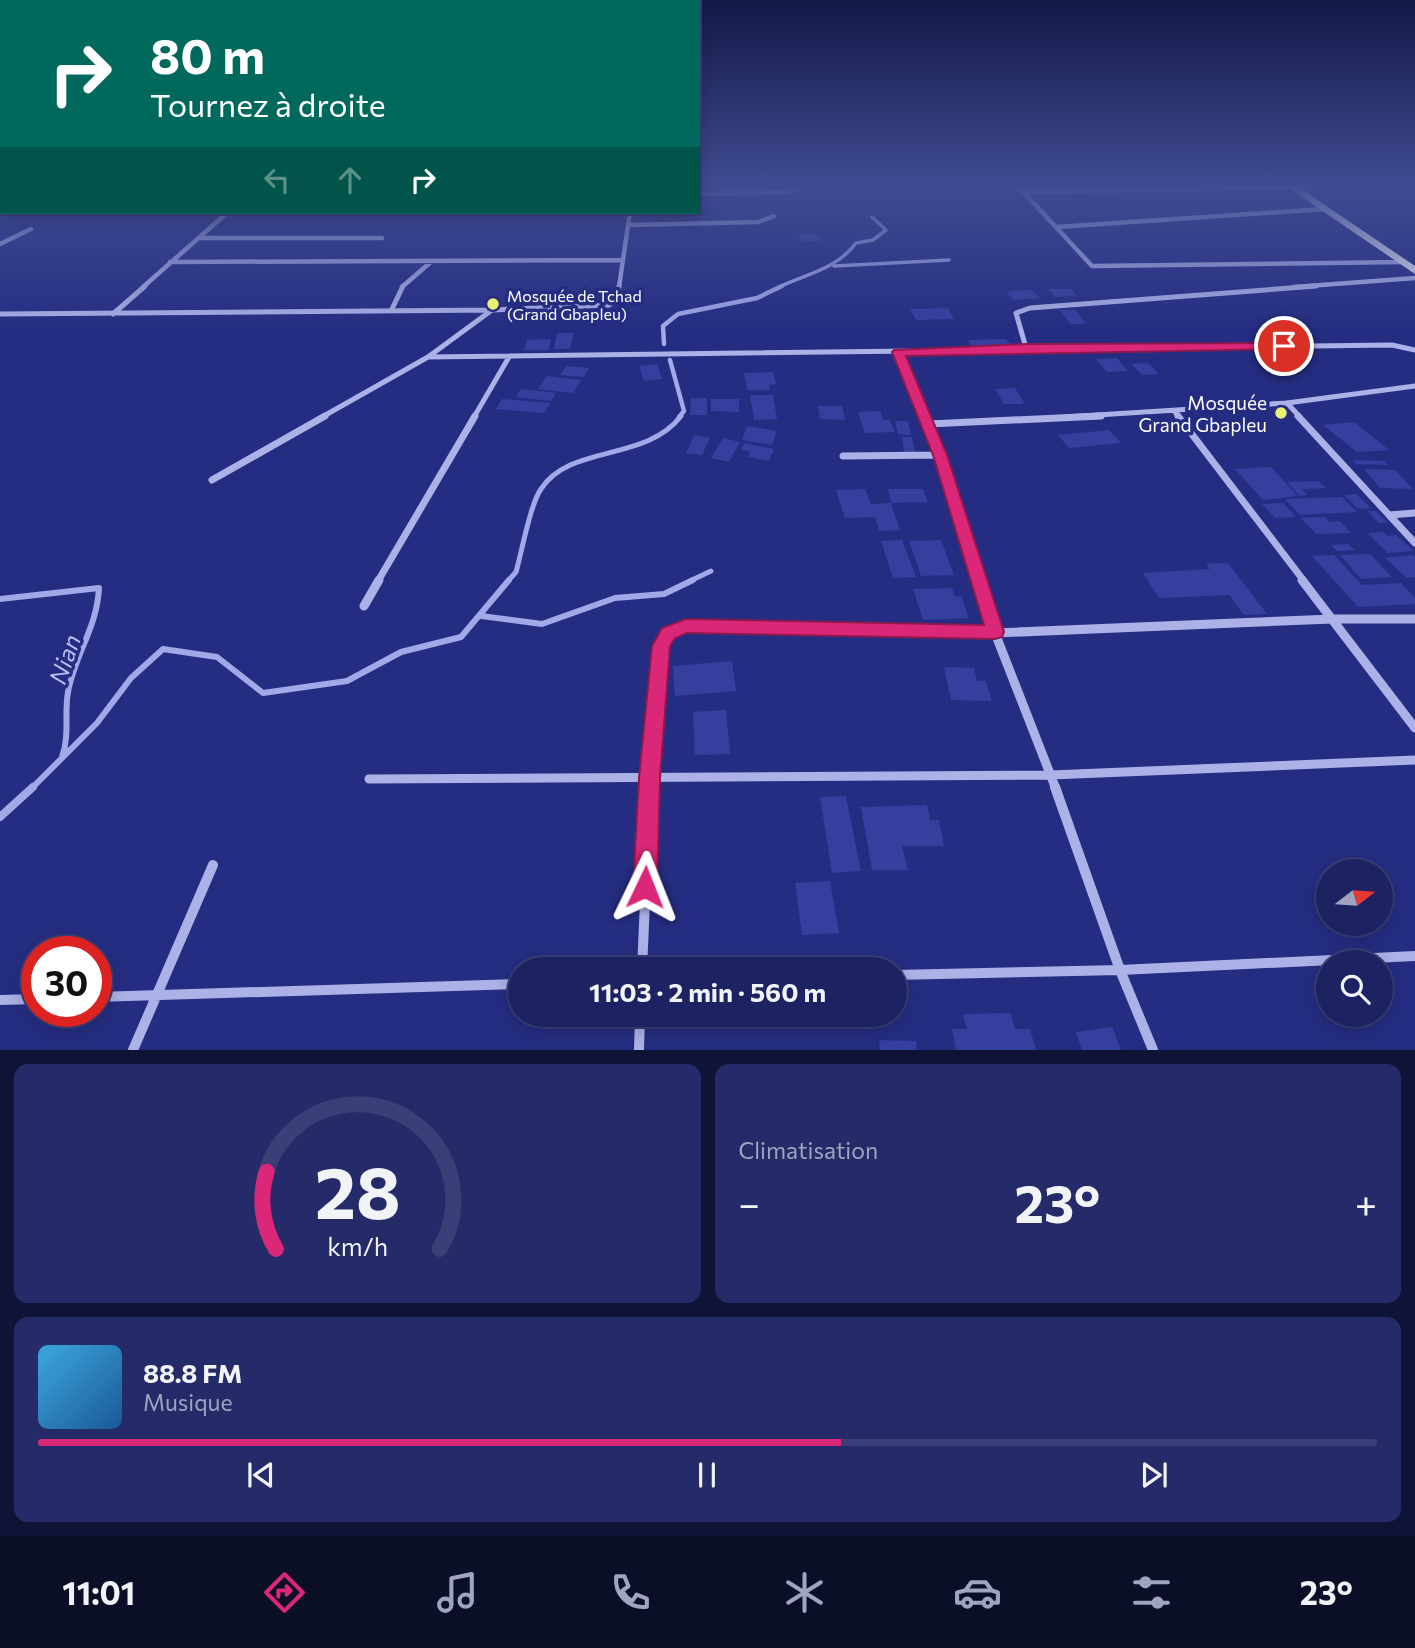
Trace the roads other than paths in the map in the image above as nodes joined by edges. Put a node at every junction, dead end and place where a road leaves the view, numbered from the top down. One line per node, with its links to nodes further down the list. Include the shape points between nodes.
1 (23, 233): 8 (street)
2 (205, 233): 6 (street)
3 (627, 233): 9 (street)
4 (1061, 233): 12 (street, via 1091,266)
5 (1360, 233): 12 (main road)
6 (199, 238): 7 (street); 11 (street)
7 (382, 238)
8 (0, 244)
9 (623, 260): 10 (street); 15 (street, via 617,298 609,305)
10 (433, 261): 11 (street); 16 (street, via 404,283)
11 (170, 262): 18 (street)
12 (1402, 262): 13 (main road)
13 (1415, 271)
14 (1415, 278): 19 (street, via 1030,308 1016,313)
15 (492, 310): 16 (street); 22 (street)
16 (390, 311): 18 (street)
17 (0, 314): 18 (street)
18 (113, 314)
19 (1026, 348): 20 (street, via 1392,345); 21 (street)
20 (1415, 349)
21 (898, 352): 23 (street); 27 (street)
22 (428, 357): 23 (street); 30 (street)
23 (509, 357): 34 (street)
24 (1415, 386): 25 (street)
25 (1287, 402): 26 (street); 32 (street)
26 (1175, 412): 27 (street); 35 (street)
27 (929, 424): 28 (street)
28 (940, 455): 29 (street); 37 (street)
29 (843, 456)
30 (212, 480)
31 (1415, 513): 32 (street)
32 (1389, 515): 33 (street)
33 (1415, 542)
34 (364, 606)
35 (1332, 619): 36 (street); 37 (street); 38 (street)
36 (1415, 619)
37 (995, 632): 40 (street); 41 (street, via 686,626 668,633 661,646)
38 (1415, 728)
39 (1415, 760): 40 (street)
40 (1051, 775): 41 (street); 46 (street)
41 (650, 778): 42 (street); 45 (street)
42 (369, 779)
43 (213, 865): 49 (street)
44 (1415, 956): 46 (street)
45 (643, 957)
46 (1120, 970): 47 (street); 56 (street)
47 (907, 975)
48 (508, 984): 49 (street)
49 (156, 996): 50 (street); 54 (street)
50 (112, 997)
51 (21, 999): 52 (street)
52 (0, 1000)
53 (640, 1027): 55 (street)
54 (133, 1049)
55 (639, 1049)
56 (1153, 1049)

